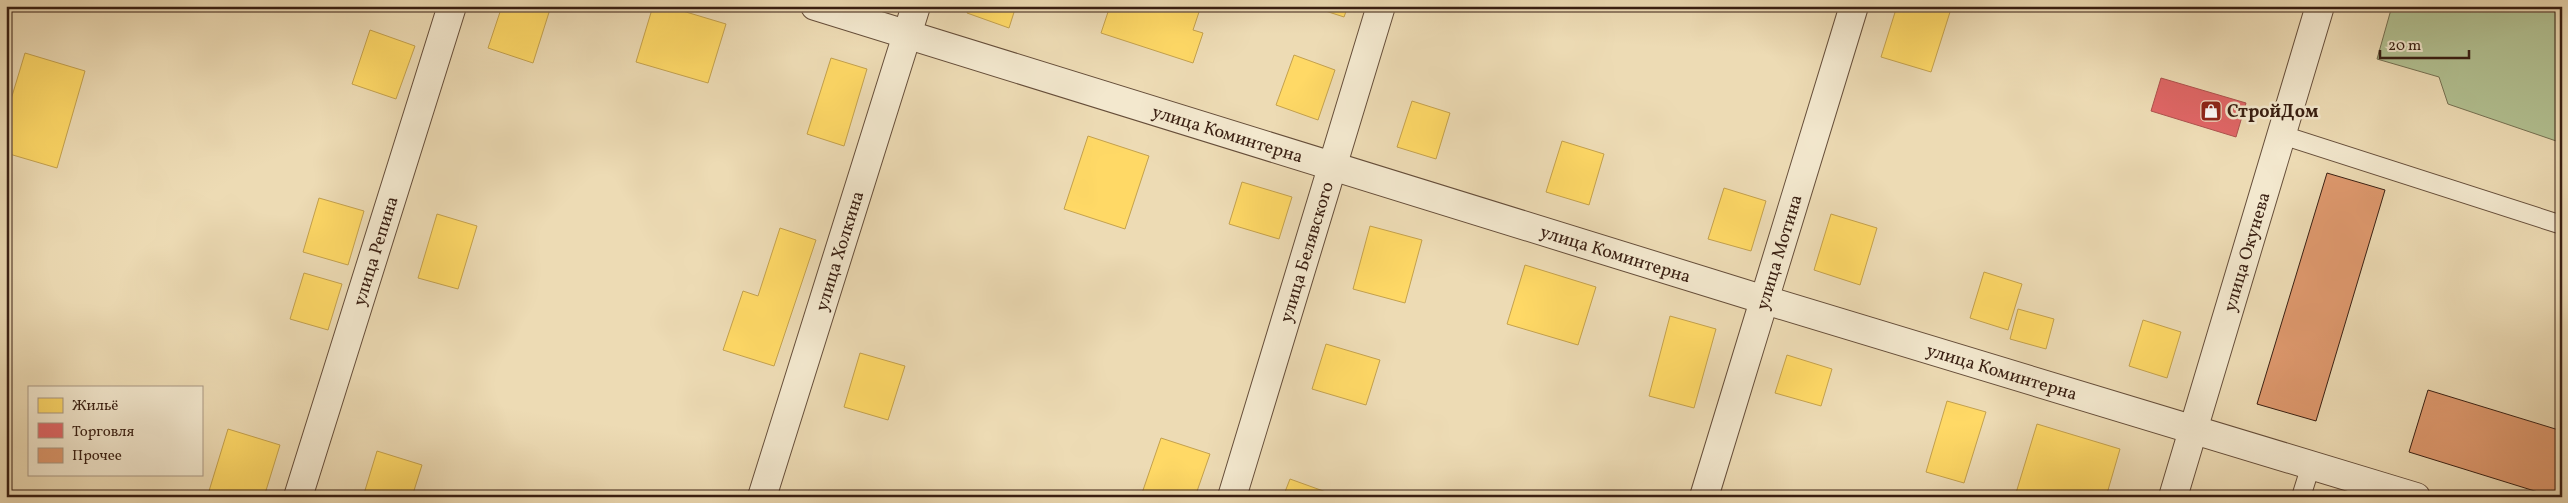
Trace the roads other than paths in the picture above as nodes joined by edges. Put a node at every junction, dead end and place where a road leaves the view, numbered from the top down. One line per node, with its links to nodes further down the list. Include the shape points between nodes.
1 (452, 6): 14 (street, улица Репина)
2 (814, 6): 7 (street, улица Коминтерна)
3 (916, 6): 7 (street, улица Холкина)
4 (1382, 6): 9 (street, улица Белявского)
5 (1854, 6): 11 (street, улица Мотина)
6 (2320, 6): 8 (street, улица Окунева)
7 (907, 35): 9 (street, улица Коминтерна); 15 (street, улица Холкина)
8 (2282, 135): 10 (lane); 12 (street, улица Окунева)
9 (1333, 167): 11 (street, улица Коминтерна); 16 (street, улица Белявского)
10 (2562, 225)
11 (1765, 300): 12 (street, улица Коминтерна); 17 (street, улица Мотина)
12 (2194, 428): 13 (street, улица Коминтерна); 18 (street, улица Окунева)
13 (2311, 464): 19 (lane); 20 (street, улица Коминтерна)
14 (298, 497)
15 (762, 497)
16 (1232, 497)
17 (1704, 497)
18 (2173, 497)
19 (2301, 497)
20 (2416, 497)

